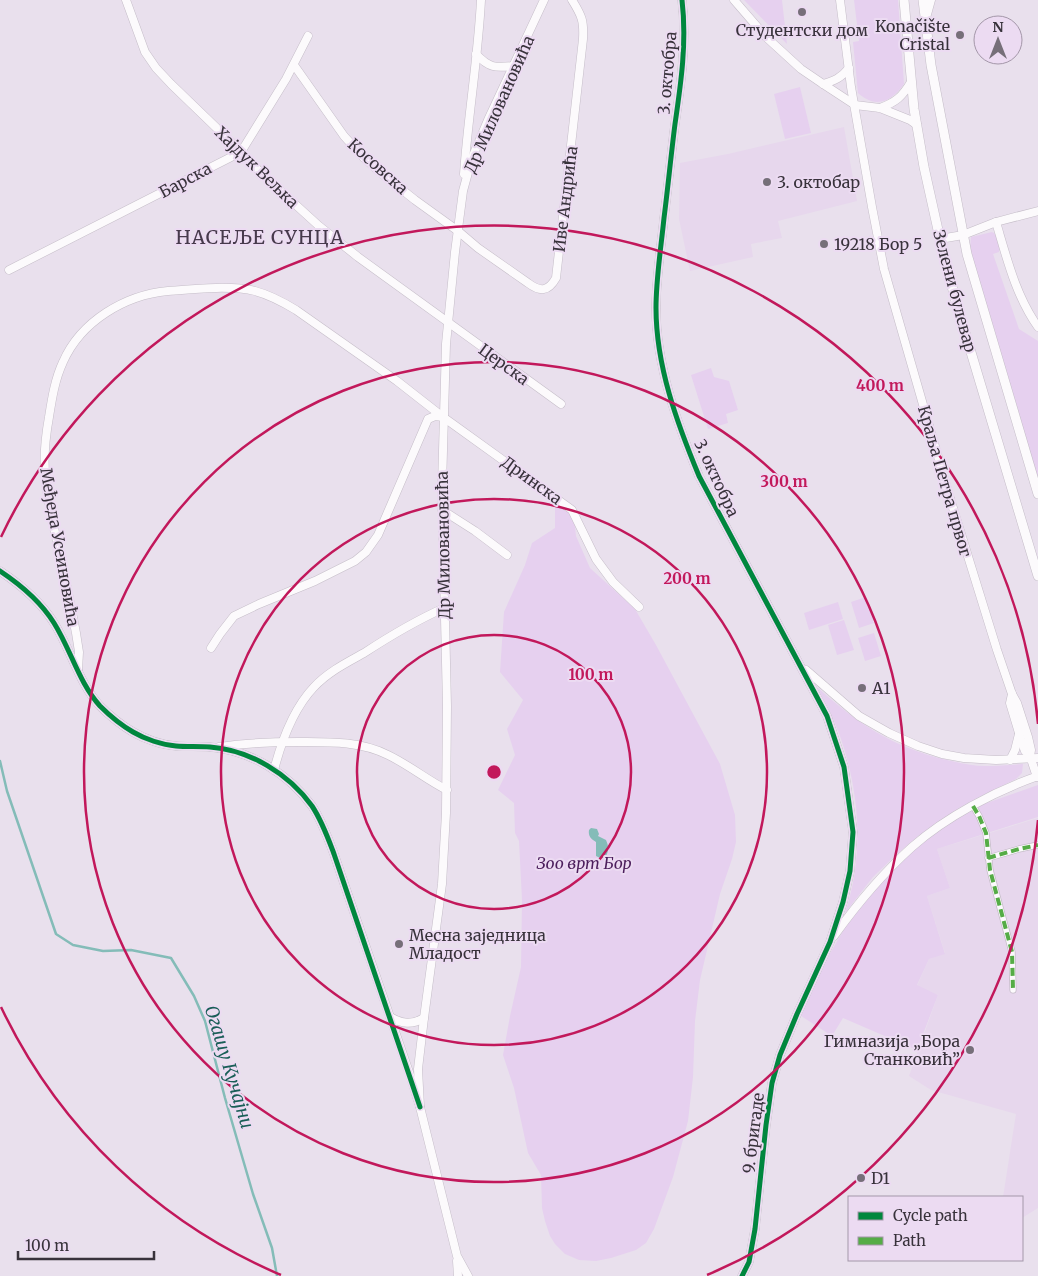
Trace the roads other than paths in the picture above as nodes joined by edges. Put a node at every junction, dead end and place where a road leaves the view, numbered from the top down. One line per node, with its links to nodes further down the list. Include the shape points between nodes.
1 (126, 0): 22 (street, Хајдук Вељка, via 145,52 156,68)
2 (481, 0): 13 (street)
3 (544, 0): 15 (street, Др Миловановића)
4 (572, 0): 26 (street, Иве Андрића, via 582,18 583,39 554,282 547,289 535,288)
5 (734, 0): 18 (street, via 766,37)
6 (840, 0): 16 (street, Краља Петра првог)
7 (904, 0): 17 (street, Зелени булевар)
8 (923, 0): 11 (street, Зелени булевар)
9 (931, 0): 11 (street)
10 (684, 1): 42 (street, 3. октобра, via 684,56 658,261 656,309 662,363 674,408 699,476)
11 (925, 20): 27 (street, Зелени булевар)
12 (308, 36): 14 (street)
13 (476, 54): 15 (street, via 494,67); 23 (street)
14 (294, 65): 22 (street); 26 (street, Косовска, via 344,136 364,158)
15 (514, 66): 23 (street, Др Миловановића, via 480,139)
16 (848, 68): 18 (street, via 838,79); 19 (street, Краља Петра првог)
17 (911, 82): 20 (street, via 901,97); 21 (street, Зелени булевар)
18 (823, 84): 19 (street)
19 (855, 105): 20 (street); 44 (street, Краља Петра првог, via 887,280 949,495)
20 (880, 108): 21 (street)
21 (917, 125): 28 (street, Зелени булевар)
22 (241, 152): 29 (street, Барска); 30 (street, Хајдук Вељка, via 318,226)
23 (463, 191): 26 (street, Др Миловановића)
24 (1038, 210): 25 (street)
25 (996, 222): 27 (street); 31 (street, via 1019,295)
26 (458, 231): 30 (street, Др Миловановића)
27 (963, 235): 28 (street); 34 (street, Зелени булевар)
28 (940, 239): 38 (street, Зелени булевар)
29 (9, 270)
30 (448, 322): 32 (street, Церска); 33 (street, Др Миловановића)
31 (1038, 327)
32 (561, 404)
33 (443, 417): 35 (street, Др Миловановића); 39 (street, Дринска, via 572,510 596,559); 41 (street, via 428,419 378,535 366,552 315,582 234,616); 43 (street, Међеда Усеиновића, via 296,310 276,298 253,291 207,289 155,293 140,296 103,315 90,325 63,362 52,398 44,458 46,484 76,633)
34 (1038, 494)
35 (442, 510): 36 (street); 40 (street, Др Миловановића)
36 (507, 555)
37 (0, 571): 43 (street, via 47,612)
38 (1038, 576)
39 (639, 607)
40 (444, 608): 46 (street, via 410,624 326,677 306,697); 52 (street, Др Миловановића)
41 (212, 648)
42 (801, 666): 49 (street, via 858,716 889,733 942,754); 56 (street, 3. октобра, via 827,716 837,744 844,767 853,832 850,871)
43 (78, 670): 47 (street, via 100,705 134,733 174,746)
44 (1012, 694): 45 (street, Краља Петра првог, via 1010,703); 48 (street, Краља Петра првог)
45 (1019, 732): 48 (street, Краља Петра првог, via 1025,751); 49 (street)
46 (283, 742): 47 (street); 50 (street); 52 (street, via 338,742 367,746 388,754)
47 (214, 747): 50 (street, via 244,754)
48 (1033, 757): 49 (street); 51 (street, Краља Петра првог)
49 (1010, 760)
50 (274, 770): 58 (street, via 304,796 324,828)
51 (1037, 776): 53 (street)
52 (447, 790): 59 (street, Др Миловановића, via 442,884)
53 (973, 806): 55 (street, via 986,833); 56 (street, via 945,822 898,861 869,891)
54 (1038, 845): 55 (street)
55 (988, 858): 57 (street, via 1012,952)
56 (830, 942): 64 (street, 9. бригаде, via 780,1055 772,1084 755,1229 749,1262)
57 (1013, 990)
58 (390, 1017): 59 (street, via 406,1023); 60 (street)
59 (424, 1018): 60 (street, Др Миловановића, via 418,1069)
60 (420, 1107): 61 (street)
61 (457, 1256): 62 (street); 63 (street)
62 (458, 1276)
63 (468, 1276)
64 (742, 1276)

